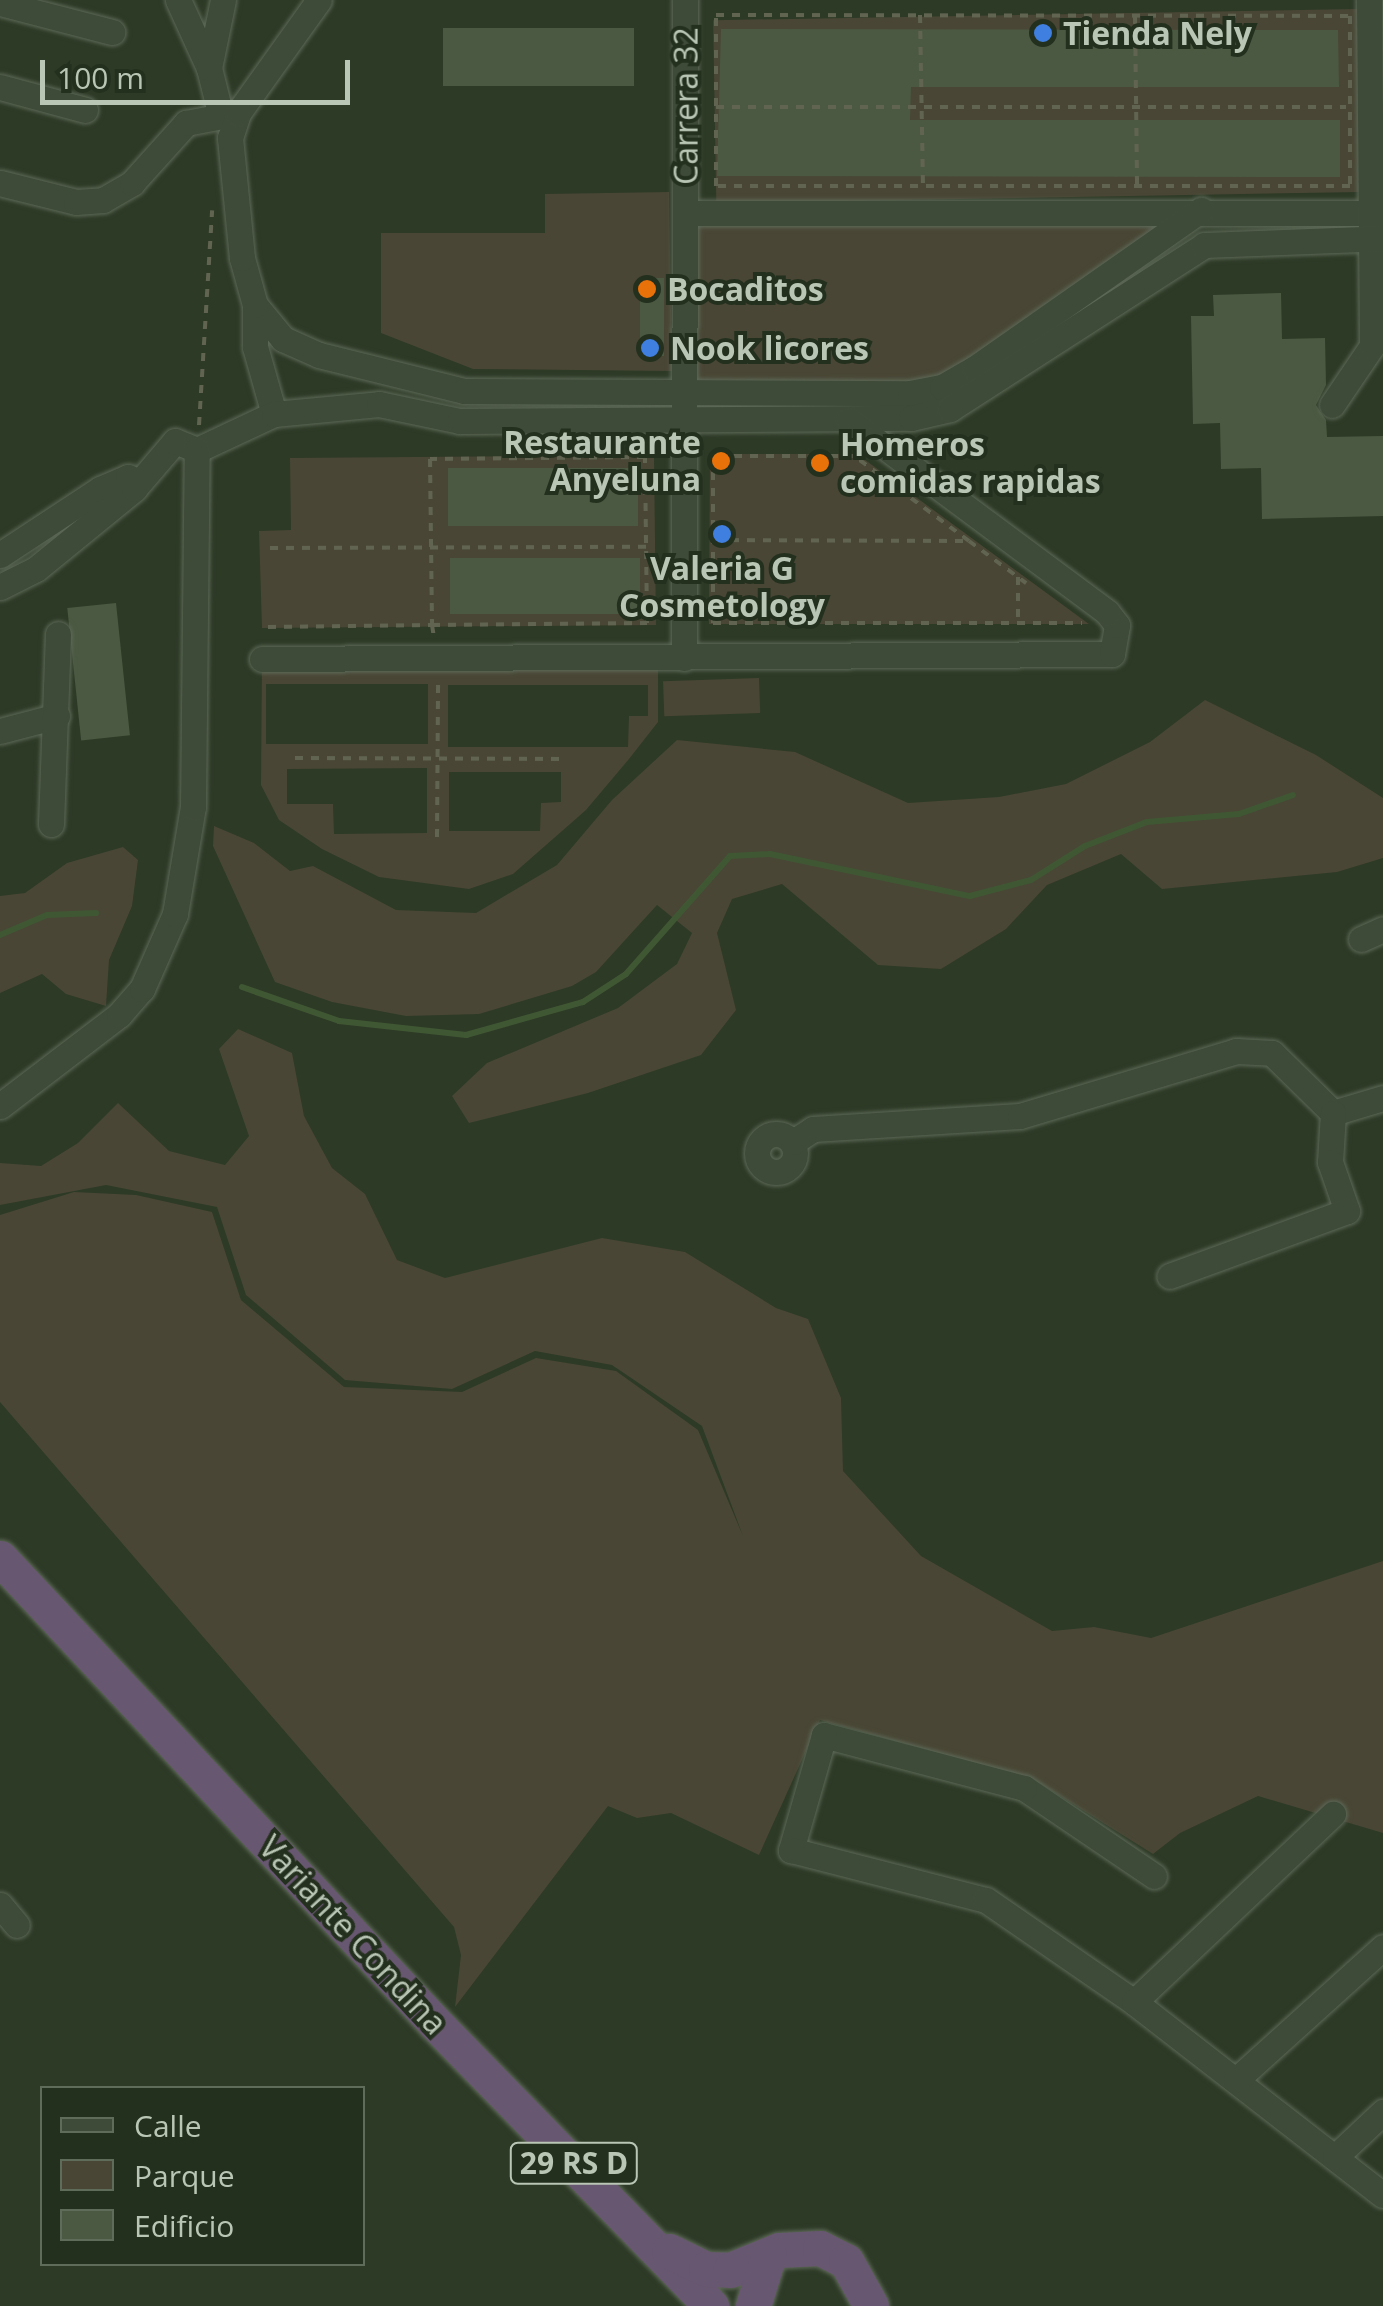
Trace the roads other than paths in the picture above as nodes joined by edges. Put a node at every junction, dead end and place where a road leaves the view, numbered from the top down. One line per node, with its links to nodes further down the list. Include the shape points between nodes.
1 (178, 0): 8 (street)
2 (222, 0): 8 (street)
3 (319, 0): 11 (street)
4 (685, 0): 14 (street, Carrera 32)
5 (1369, 0): 15 (street)
6 (0, 3): 7 (street)
7 (112, 32)
8 (208, 68): 11 (street)
9 (0, 88): 10 (street)
10 (85, 110)
11 (229, 114): 12 (street, via 186,123 132,183 103,200 76,202); 16 (street, via 230,173)
12 (0, 183)
13 (1201, 210): 14 (street); 15 (street); 17 (street, via 942,387 910,394)
14 (686, 213): 17 (street, Carrera 32)
15 (1376, 225): 18 (street, via 1372,346); 21 (street, via 1204,245 950,409)
16 (255, 305): 17 (street, via 283,339 380,375 464,391); 19 (street, via 255,347)
17 (686, 393): 20 (street, Carrera 32)
18 (1332, 405)
19 (274, 414): 20 (street, via 379,404 460,421); 22 (street)
20 (686, 420): 21 (street); 27 (street, Carrera 32)
21 (848, 420): 27 (street, via 1106,612 1117,625 1112,654)
22 (197, 450): 23 (street, via 175,441); 33 (street, via 193,807 175,914 131,1002 67,1061)
23 (138, 482): 24 (street, via 128,477 100,489); 25 (street, via 36,569)
24 (0, 556)
25 (0, 587)
26 (58, 634): 29 (street)
27 (671, 658): 28 (street)
28 (262, 659)
29 (57, 716): 30 (street); 31 (street)
30 (0, 731)
31 (51, 824)
32 (1383, 1098): 34 (street)
33 (0, 1106)
34 (1332, 1113): 35 (street, via 1272,1053 1258,1048 1020,1116 813,1130); 36 (street, via 1330,1162 1347,1210)
35 (792, 1142)
36 (1169, 1276)
37 (0, 1558): 46 (highway, Variante Condina / 29 RS D, via 434,2022)
38 (1333, 1814): 41 (street)
39 (1154, 1876): 41 (street, via 1024,1788 824,1735 791,1850 986,1900)
40 (1383, 1947): 42 (street)
41 (1134, 2002): 42 (street)
42 (1236, 2080): 44 (street)
43 (1383, 2112): 44 (street)
44 (1335, 2157): 45 (street)
45 (1383, 2195)
46 (644, 2234): 47 (highway, via 706,2269 730,2270); 48 (highway, Variante Condina / 29 RS D)
47 (769, 2254): 49 (highway); 50 (highway, via 820,2248 846,2261)
48 (712, 2306)
49 (753, 2306)
50 (871, 2306)

